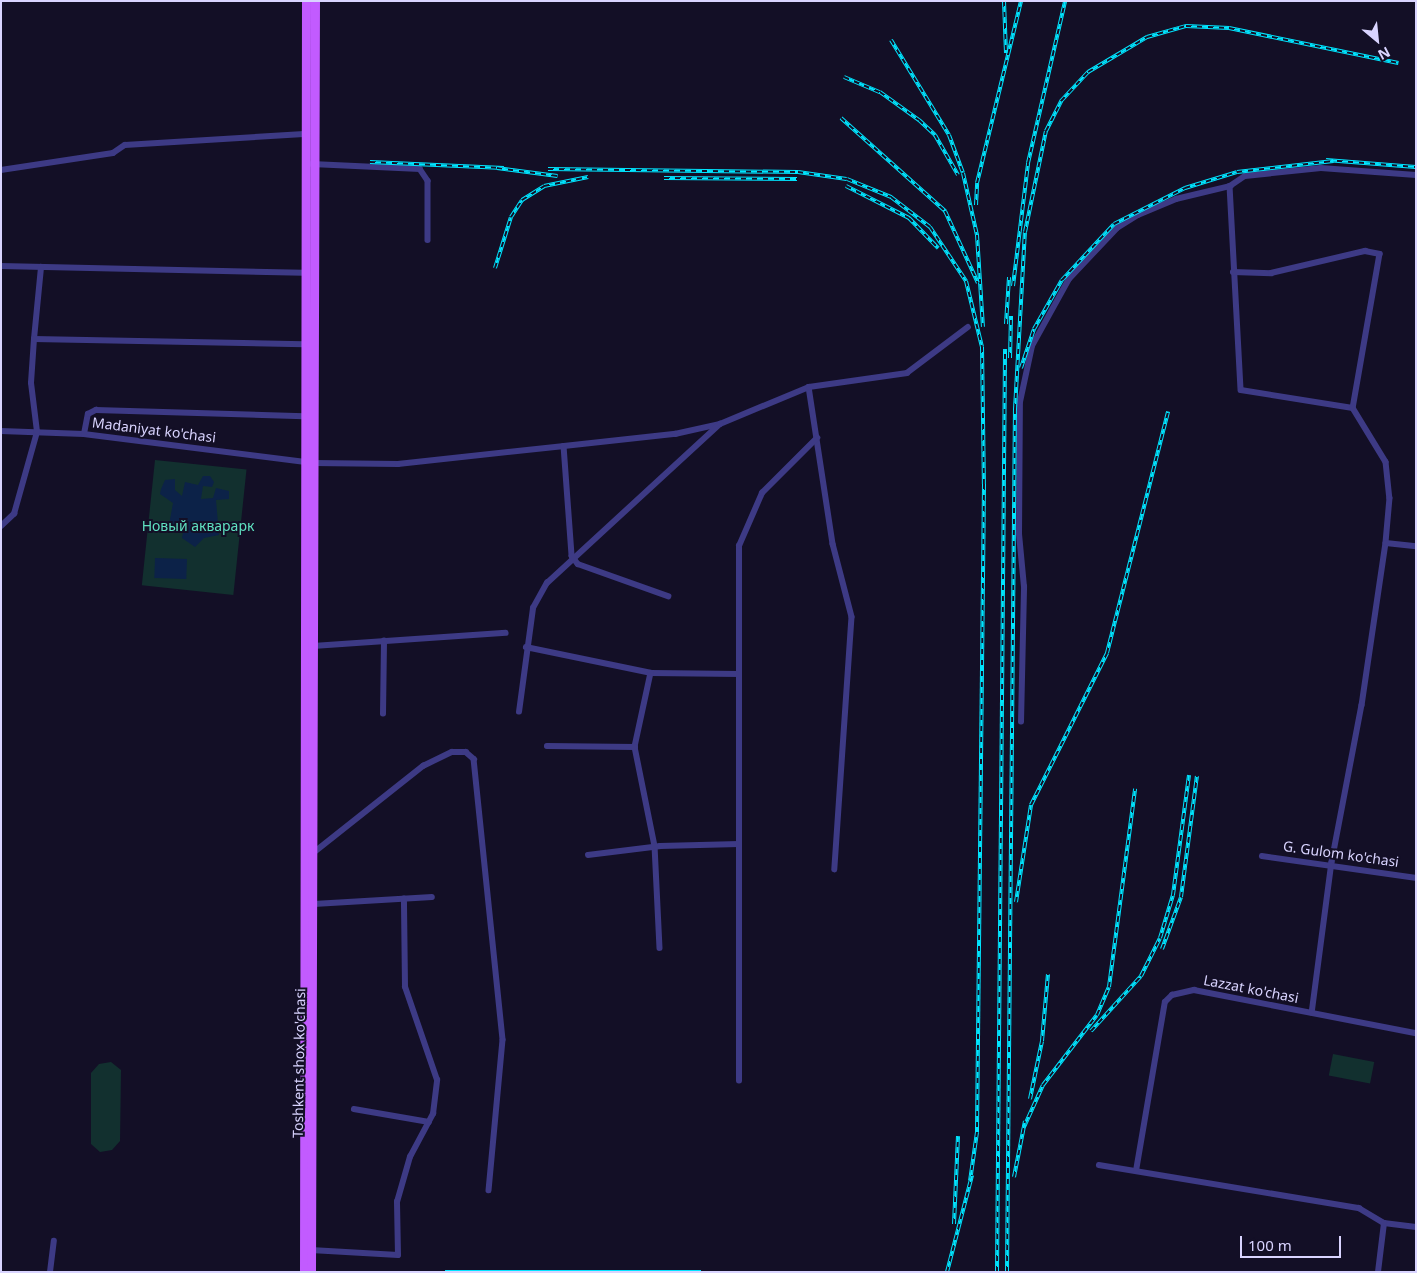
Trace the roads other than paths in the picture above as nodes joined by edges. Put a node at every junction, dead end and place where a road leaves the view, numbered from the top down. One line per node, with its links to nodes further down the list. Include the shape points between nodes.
1 (306, 1): 3 (main road)
2 (315, 1): 4 (main road)
3 (304, 134): 5 (street, via 125,145 112,153); 12 (main road)
4 (312, 164): 8 (street, via 420,170 428,181); 25 (main road)
5 (1, 170)
6 (1416, 175): 7 (street, via 1321,168 1261,172)
7 (1230, 186): 11 (street); 39 (street, via 1176,199 1117,228 1069,279 1032,346 1020,402 1019,534 1024,587)
8 (428, 240)
9 (1, 266): 10 (street)
10 (41, 267): 12 (street); 14 (street)
11 (1233, 272): 17 (street, via 1241,390); 17 (street, via 1271,274 1365,251 1380,254)
12 (303, 273): 15 (main road)
13 (968, 327): 16 (street, Madaniyat ko'chasi, via 907,373)
14 (34, 339): 15 (street); 21 (street, via 31,383)
15 (304, 344): 18 (main road)
16 (809, 387): 19 (street, Madaniyat ko'chasi); 23 (street)
17 (1353, 408): 27 (street, via 1386,462 1390,498)
18 (304, 416): 22 (street, via 96,410 88,414); 25 (main road)
19 (720, 424): 24 (street, Madaniyat ko'chasi, via 675,434); 29 (street, via 695,452)
20 (1, 432): 21 (street, Madaniyat ko'chasi)
21 (37, 432): 22 (street, Madaniyat ko'chasi); 26 (street, via 14,514)
22 (84, 434): 25 (street, Madaniyat ko'chasi)
23 (817, 438): 36 (street, via 762,492 739,546); 48 (street, via 833,544 852,617)
24 (564, 446): 25 (street, Madaniyat ko'chasi, via 398,464); 29 (street)
25 (308, 462): 33 (main road, Toshkent shox ko'chasi); 67 (main road, Toshkent shox ko'chasi)
26 (1, 526)
27 (1386, 543): 28 (street); 47 (street, via 1362,704)
28 (1416, 546)
29 (572, 556): 30 (street, via 578,564); 34 (street, via 547,583 532,608)
30 (668, 596)
31 (506, 633): 32 (street)
32 (384, 641): 33 (street); 38 (street)
33 (313, 646): 44 (main road, Toshkent shox ko'chasi)
34 (526, 647): 35 (street); 37 (street)
35 (651, 672): 36 (street); 41 (street)
36 (739, 674): 42 (street)
37 (519, 712)
38 (383, 714)
39 (1021, 722)
40 (547, 746): 41 (street)
41 (635, 747): 43 (street)
42 (739, 844): 43 (street); 56 (street)
43 (655, 846): 45 (street); 53 (street)
44 (312, 854): 52 (main road, Toshkent shox ko'chasi); 61 (street, via 423,766 452,752 466,752 474,759 504,1040)
45 (588, 855)
46 (1262, 856): 47 (street, G. Gulom ko'chasi)
47 (1332, 862): 49 (street, G. Gulom ko'chasi); 54 (street)
48 (835, 869)
49 (1416, 878)
50 (432, 897): 51 (street)
51 (404, 899): 52 (street); 58 (street, via 406,987 437,1080)
52 (314, 904): 65 (main road, Toshkent shox ko'chasi)
53 (660, 948)
54 (1312, 1013): 55 (street, Lazzat ko'chasi); 60 (street, Lazzat ko'chasi, via 1194,990 1172,995 1165,1002)
55 (1416, 1033)
56 (739, 1081)
57 (354, 1109): 58 (street)
58 (429, 1122): 65 (street, via 410,1157 397,1202 398,1254)
59 (1099, 1165): 60 (street)
60 (1136, 1171): 62 (street, via 1358,1208)
61 (489, 1190)
62 (1384, 1223): 63 (street); 69 (street)
63 (1416, 1227)
64 (54, 1241): 66 (street)
65 (311, 1250): 68 (main road, Toshkent shox ko'chasi)
66 (50, 1272)
67 (304, 1272)
68 (311, 1272)
69 (1378, 1272)

